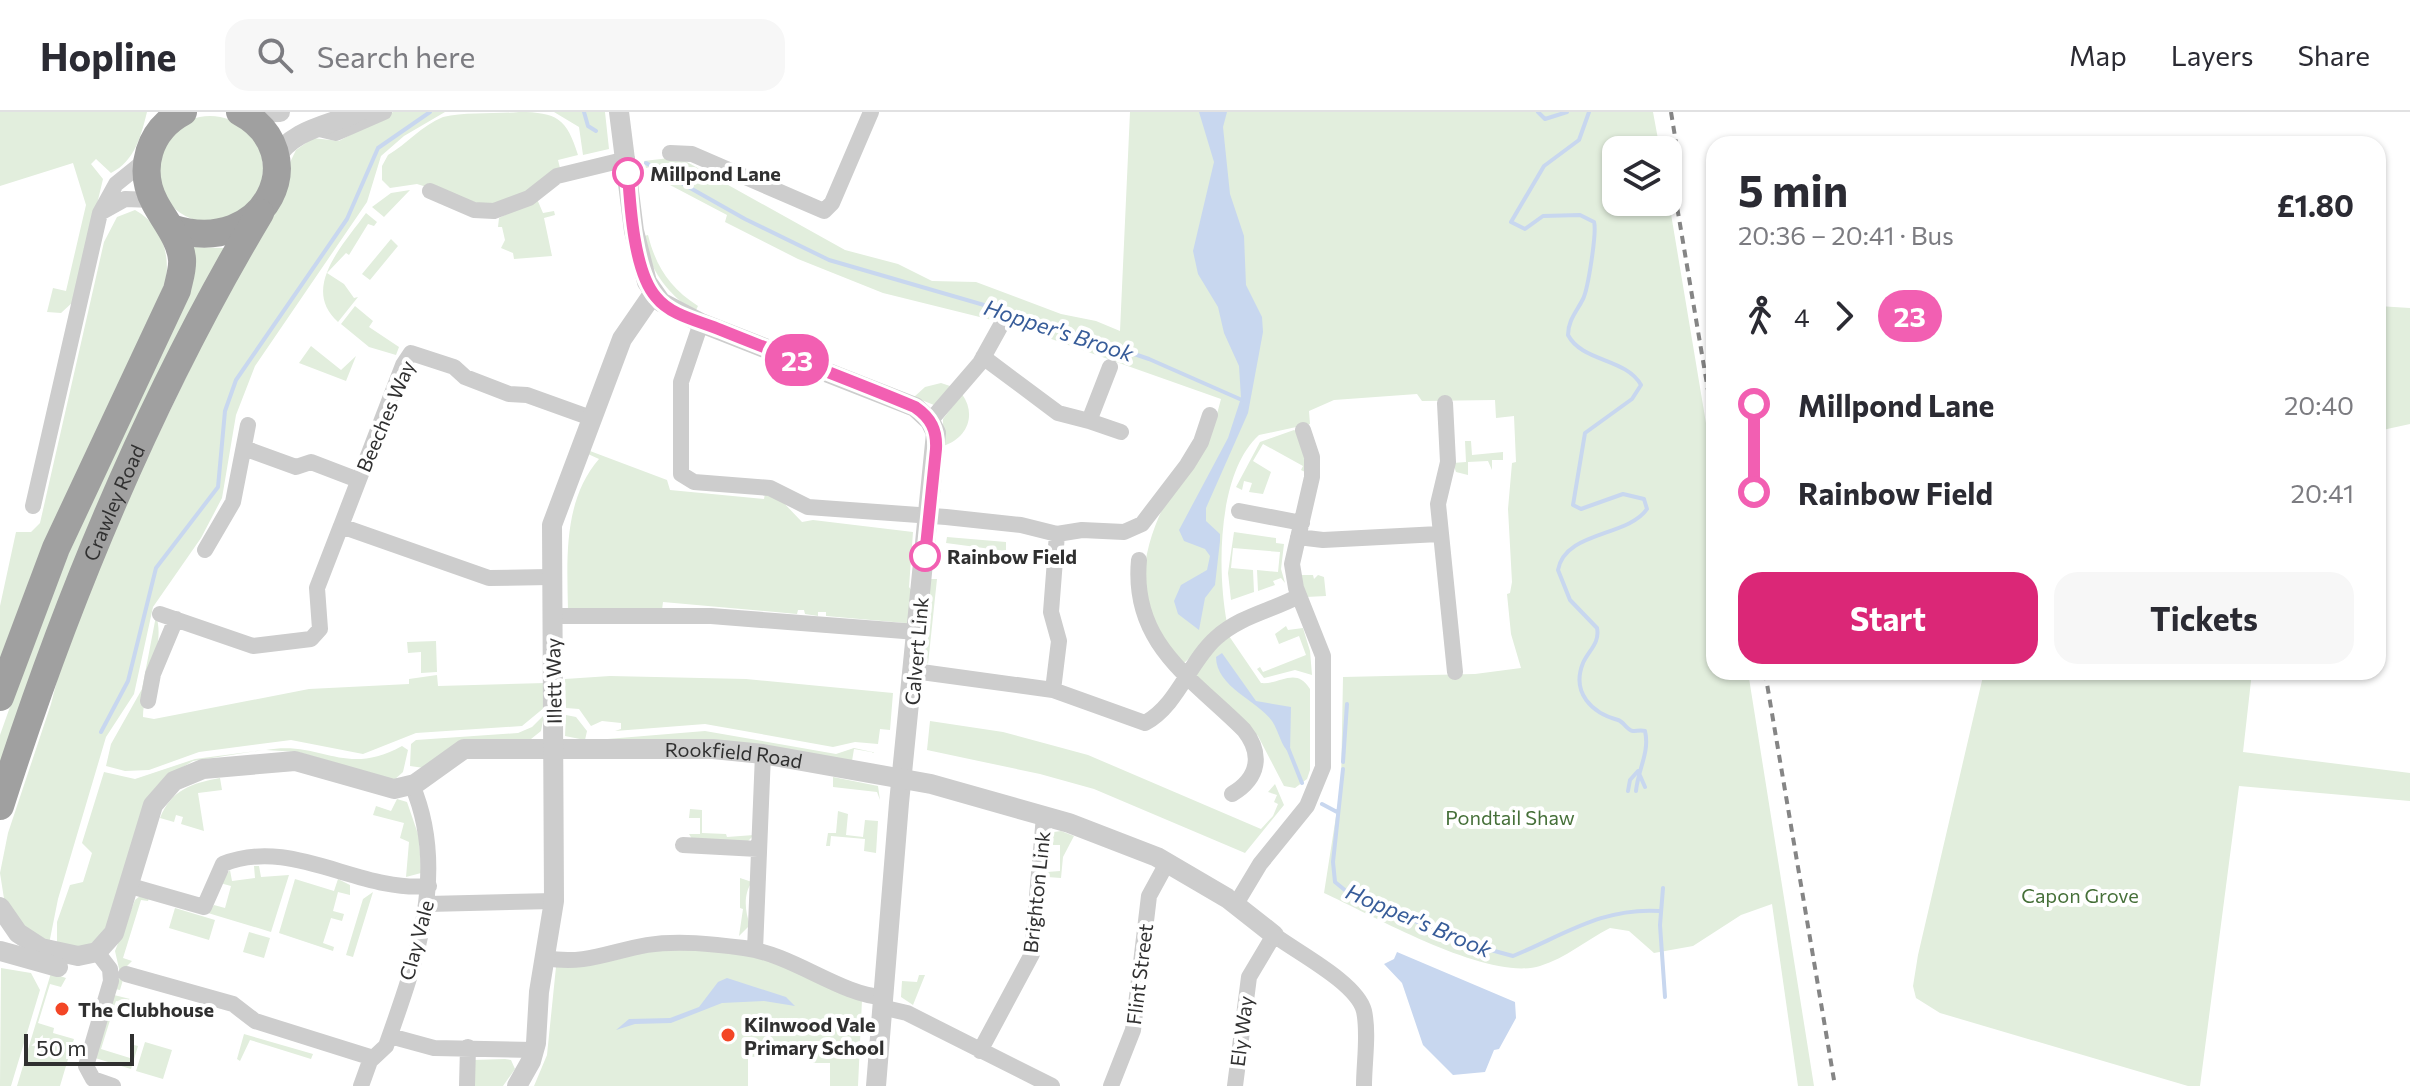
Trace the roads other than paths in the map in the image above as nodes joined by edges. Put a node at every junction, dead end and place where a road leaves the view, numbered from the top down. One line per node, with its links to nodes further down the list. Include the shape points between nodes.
1 (156, 112): 10 (highway)
2 (183, 112): 10 (highway, via 159,130)
3 (280, 112): 8 (street)
4 (359, 112): 9 (street)
5 (384, 112): 9 (street, via 344,132)
6 (619, 112): 12 (street)
7 (871, 112): 11 (street, via 824,211 692,154)
8 (242, 113): 13 (highway, via 264,133)
9 (315, 128): 13 (street, via 285,144)
10 (149, 153): 15 (highway, via 147,180); 16 (street, via 116,184)
11 (670, 153)
12 (627, 159): 14 (street, via 557,176 529,198 494,211 474,210); 19 (street, via 634,231)
13 (275, 160): 17 (highway, Crawley Road, via 270,197)
14 (430, 191)
15 (153, 200): 16 (street, via 125,199); 18 (highway, Crawley Road)
16 (100, 213): 34 (street)
17 (260, 213): 18 (highway, via 224,233 204,236); 58 (highway, Crawley Road, via 227,268 119,494 42,684)
18 (171, 228): 51 (highway, Crawley Road, via 182,259 177,290 56,548)
19 (653, 294): 20 (street); 26 (street, Illett Way, via 625,333)
20 (701, 323): 27 (street, via 915,407); 36 (street, via 681,382 678,465 685,479 770,488 808,507)
21 (1000, 327): 22 (street)
22 (983, 357): 27 (street); 28 (street, via 1058,413)
23 (1110, 367): 28 (street)
24 (1445, 403): 40 (street, via 1448,462 1438,499)
25 (1210, 415): 39 (street, via 1187,465 1142,524 1124,532)
26 (591, 418): 33 (street, Beeches Way, via 527,395 509,394 411,353); 43 (street, Illett Way, via 553,520)
27 (930, 421): 36 (street, Calvert Link, via 937,440)
28 (1089, 421): 31 (street)
29 (248, 425): 32 (street)
30 (1303, 430): 38 (street, via 1313,470)
31 (1121, 432)
32 (244, 448): 33 (street, via 296,467 309,461); 41 (street, via 230,511)
33 (358, 480): 37 (street, Beeches Way)
34 (33, 506)
35 (1239, 511): 38 (street)
36 (929, 517): 39 (street, via 1021,525); 46 (street, Calvert Link)
37 (341, 526): 43 (street, via 489,578); 52 (street, Beeches Way, via 318,584 320,624 314,637 253,646 168,617)
38 (1300, 530): 40 (street, via 1323,540); 44 (street, via 1292,564)
39 (1057, 534): 50 (street, via 1051,612 1059,641)
40 (1439, 534): 48 (street)
41 (205, 550)
42 (1139, 560): 49 (street, via 1139,595 1147,624 1163,652)
43 (550, 577): 45 (street, Illett Way)
44 (1299, 596): 49 (street, via 1232,624); 67 (street, via 1323,656 1323,767 1307,806 1260,864)
45 (552, 616): 46 (street, via 711,616); 53 (street, Illett Way)
46 (917, 632): 47 (street, Calvert Link)
47 (914, 671): 50 (street); 55 (street, Calvert Link)
48 (1455, 672)
49 (1187, 676): 50 (street, via 1145,723); 57 (street, via 1255,746 1254,770)
50 (1053, 690)
51 (0, 697)
52 (148, 701)
53 (552, 748): 54 (street, Rookfield Road); 56 (street, Rookfield Road, via 464,749); 65 (street, Illett Way)
54 (763, 754): 55 (street, Rookfield Road); 61 (street)
55 (903, 779): 59 (street, Rookfield Road); 75 (street, Calvert Link)
56 (412, 785): 63 (street, via 387,789 284,760 192,772 174,781 153,805); 64 (street, Clay Vale, via 425,825)
57 (1232, 794)
58 (0, 806)
59 (1044, 816): 62 (street, Rookfield Road); 79 (street, Brighton Link, via 1032,954)
60 (683, 845): 61 (street)
61 (758, 849): 70 (street)
62 (1167, 863): 67 (street, Rookfield Road); 88 (street, Flint Street, via 1149,896 1133,1030)
63 (127, 885): 64 (street, via 204,907 223,864 282,856 387,886); 72 (street, via 114,933)
64 (429, 886): 66 (street, Clay Vale)
65 (554, 901): 66 (street); 73 (street, Illett Way)
66 (428, 904): 76 (street, Clay Vale)
67 (1236, 904): 69 (street, Rookfield Road)
68 (0, 907): 72 (street, via 14,929 35,945 61,954)
69 (1274, 935): 89 (street, Ely Way, via 1249,977); 90 (street, Rookfield Road, via 1341,981 1360,1001)
70 (755, 950): 73 (street, via 658,944 577,963); 75 (street, via 802,965)
71 (0, 951): 72 (street, via 62,967 80,965)
72 (94, 954): 81 (street, via 110,969 111,978)
73 (545, 958): 78 (street, Illett Way)
74 (126, 974): 80 (street, via 233,1004 255,1021)
75 (881, 1002): 79 (street); 86 (street, Calvert Link)
76 (390, 1036): 77 (street, via 430,1047); 80 (street, Clay Vale)
77 (468, 1047): 78 (street); 84 (street)
78 (534, 1050): 85 (street, Illett Way)
79 (980, 1051): 87 (street)
80 (373, 1058): 83 (street, Clay Vale)
81 (84, 1081): 82 (street)
82 (113, 1086)
83 (361, 1086)
84 (467, 1086)
85 (517, 1086)
86 (876, 1086)
87 (1052, 1086)
88 (1111, 1086)
89 (1235, 1086)
90 (1364, 1086)

